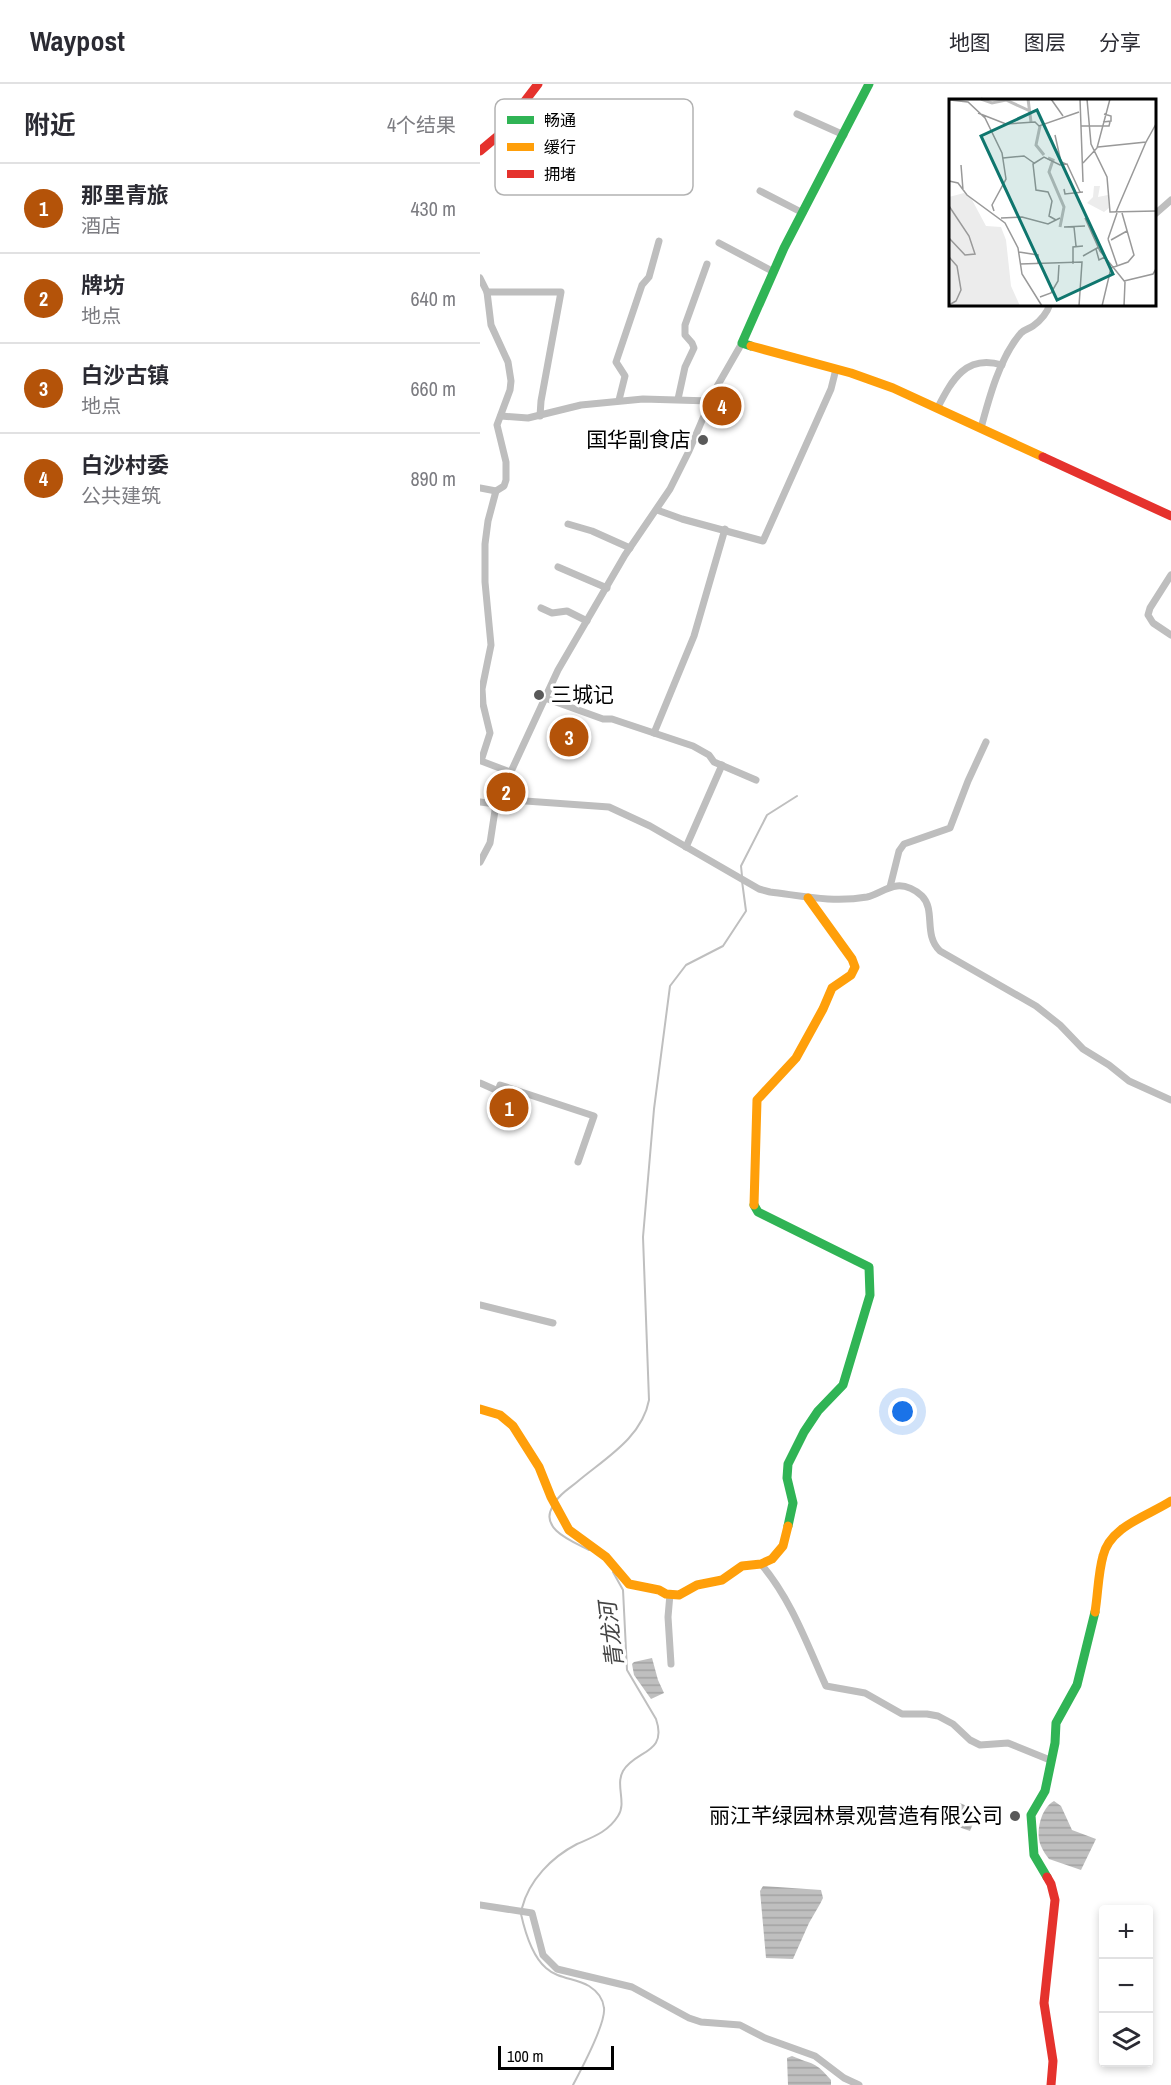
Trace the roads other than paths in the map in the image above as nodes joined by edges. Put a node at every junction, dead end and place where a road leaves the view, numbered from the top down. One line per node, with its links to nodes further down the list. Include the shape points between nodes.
1 (538, 84): 3 (street)
2 (869, 84): 5 (street)
3 (527, 99)
4 (796, 114): 5 (street)
5 (844, 135): 10 (street)
6 (495, 138): 7 (street)
7 (480, 151)
8 (760, 191): 10 (street)
9 (1171, 201): 11 (street)
10 (803, 213): 15 (street)
11 (1156, 215)
12 (659, 241): 23 (street, via 616,362 625,376)
13 (719, 243): 15 (street)
14 (707, 264): 22 (street, via 685,325 685,335 694,348)
15 (774, 272): 19 (street)
16 (480, 278): 17 (street)
17 (487, 292): 26 (street, via 491,325 510,372 510,390); 27 (street, via 561,292)
18 (1049, 306): 20 (street, via 1031,328 1019,335)
19 (742, 343): 21 (street); 24 (street)
20 (1002, 365): 25 (street, via 982,363 964,370 951,382); 28 (street)
21 (836, 369): 25 (street); 34 (street, via 831,389 763,541)
22 (678, 399): 23 (street); 24 (street)
23 (619, 400): 27 (street)
24 (710, 401): 31 (street)
25 (937, 407): 28 (street)
26 (501, 416): 27 (street); 30 (street, via 498,430 507,474 504,486)
27 (540, 416)
28 (981, 428): 32 (street)
29 (480, 488): 30 (street)
30 (496, 491): 35 (street)
31 (657, 510): 34 (street); 36 (street)
32 (1171, 516)
33 (568, 524): 36 (street)
34 (725, 529): 44 (street, via 694,636)
35 (482, 545): 47 (street, via 491,645 482,689 489,733 481,760)
36 (630, 548): 39 (street)
37 (558, 567): 39 (street)
38 (1171, 575): 42 (street, via 1148,615)
39 (607, 588): 41 (street)
40 (541, 608): 41 (street, via 552,613 567,611)
41 (587, 621): 43 (street)
42 (1171, 635)
43 (545, 698): 44 (street); 47 (street)
44 (654, 733): 46 (street, via 702,751)
45 (986, 742): 53 (street, via 950,828 904,844)
46 (722, 765): 48 (street); 51 (street)
47 (510, 772): 50 (street)
48 (756, 780)
49 (480, 802): 50 (street)
50 (497, 802): 51 (street, via 609,807); 52 (street, via 490,843)
51 (687, 847): 54 (street, via 759,889)
52 (480, 862)
53 (890, 887): 54 (street, via 869,897); 56 (street, via 909,888 925,899 931,937 940,951 1036,1006 1083,1049 1129,1081)
54 (808, 898): 62 (street, via 855,967 851,975 832,988 796,1058 757,1100 754,1208 869,1268 870,1289 843,1385 813,1418 788,1464 794,1503 785,1541 777,1556)
55 (480, 1083): 57 (street, via 498,1091 500,1085 594,1116)
56 (1171, 1100)
57 (578, 1162)
58 (480, 1305): 59 (street)
59 (553, 1323)
60 (480, 1408): 63 (street, via 501,1415 513,1426 539,1467 573,1535 606,1557 629,1584)
61 (1171, 1501): 65 (street, via 1119,1530 1107,1544 1088,1644 1075,1690 1056,1723)
62 (761, 1564): 63 (street, via 744,1565 722,1580 697,1585 679,1595); 65 (street, via 781,1588 826,1686 865,1693 902,1714 938,1716 980,1745 1008,1743)
63 (670, 1594): 64 (street)
64 (671, 1664)
65 (1050, 1760): 68 (street, via 1045,1791 1032,1810 1030,1821 1035,1855 1055,1900 1044,2003 1053,2061)
66 (480, 1905): 67 (street, via 532,1912 543,1955 557,1969 629,1986 701,2022 740,2025 815,2056)
67 (859, 2085)
68 (1050, 2085)

